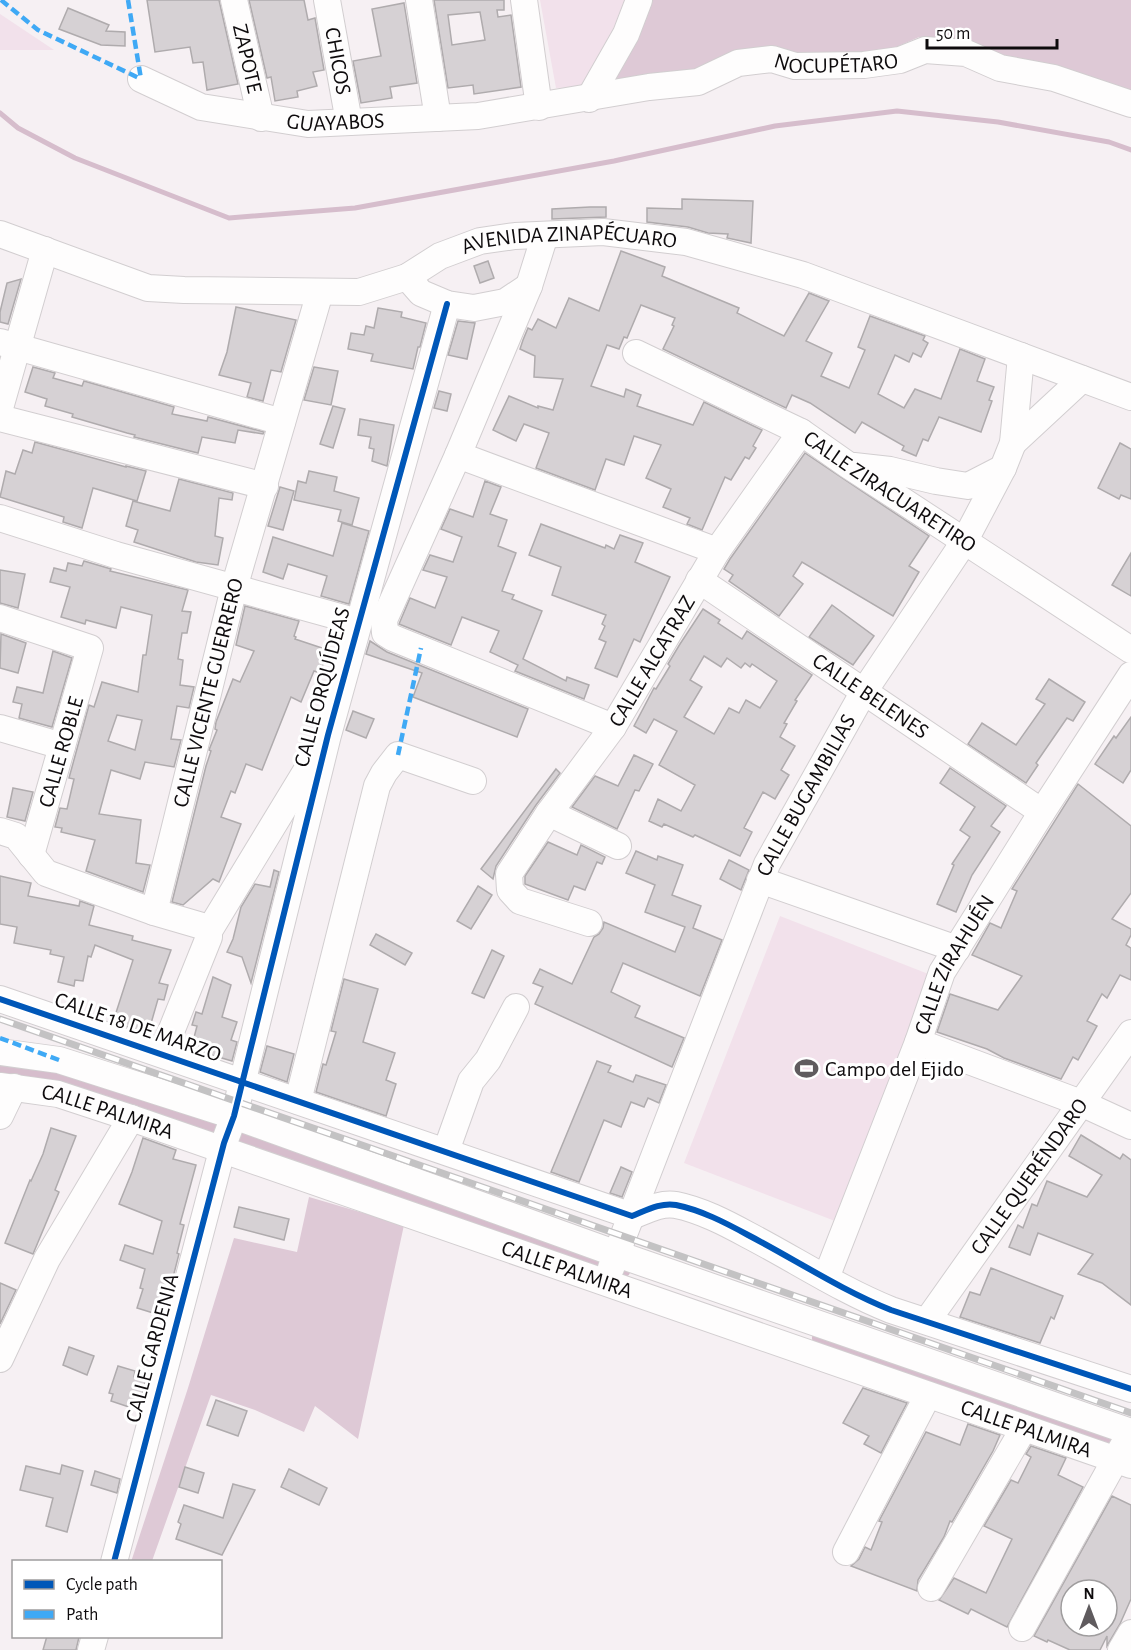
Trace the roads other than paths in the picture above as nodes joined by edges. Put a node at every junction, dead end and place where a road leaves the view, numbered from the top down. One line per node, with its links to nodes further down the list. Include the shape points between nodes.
1 (234, 0): 10 (street, ZAPOTE)
2 (327, 0): 12 (street, CHICOS)
3 (419, 0): 11 (street)
4 (524, 0): 9 (street)
5 (639, 0): 7 (street, via 626,34)
6 (141, 79): 10 (street, GUAYABOS, via 201,107)
7 (589, 99): 8 (street, NOCUPÉTARO, via 698,82 738,63 772,58 795,66 864,65 900,60 925,50 966,53 1000,68 1054,78); 9 (street, NOCUPÉTARO)
8 (1131, 104)
9 (539, 107): 11 (street, GUAYABOS)
10 (261, 118): 12 (street, GUAYABOS, via 308,124)
11 (438, 118): 12 (street, GUAYABOS)
12 (349, 122)
13 (0, 234): 15 (street, AVENIDA ZINAPÉCUARO)
14 (544, 235): 16 (street, AVENIDA ZINAPÉCUARO, via 480,241 441,256); 17 (street); 22 (street, AVENIDA ZINAPÉCUARO, via 603,232 686,242 803,275)
15 (45, 250): 18 (street, AVENIDA ZINAPÉCUARO, via 148,288); 20 (street)
16 (407, 277): 18 (street, AVENIDA ZINAPÉCUARO, via 359,292); 19 (street, via 422,293)
17 (529, 286): 19 (street, via 505,302 474,308); 30 (street)
18 (321, 292): 27 (street, CALLE VICENTE GUERRERO)
19 (447, 304): 40 (street, CALLE ORQUÍDEAS)
20 (9, 344): 25 (street); 27 (street)
21 (636, 353): 28 (street, CALLE ZIRACUARETIRO)
22 (1021, 356): 23 (street, AVENIDA ZINAPÉCUARO); 29 (street, CALLE BUGAMBILIAS)
23 (1082, 379): 24 (street, AVENIDA ZINAPÉCUARO); 29 (street)
24 (1131, 397)
25 (0, 408)
26 (0, 418): 33 (street)
27 (282, 422): 33 (street, CALLE VICENTE GUERRERO)
28 (801, 432): 31 (street, CALLE ZIRACUARETIRO); 36 (street, CALLE ALCATRAZ)
29 (1013, 443): 32 (street, CALLE BUGAMBILIAS)
30 (458, 455): 36 (street); 44 (street, via 384,620 385,633)
31 (848, 465): 32 (street, via 968,486); 35 (street, CALLE ZIRACUARETIRO)
32 (1003, 468): 35 (street, CALLE BUGAMBILIAS)
33 (265, 486): 38 (street, CALLE VICENTE GUERRERO)
34 (0, 518): 38 (street)
35 (964, 542): 41 (street, CALLE ZIRACUARETIRO); 43 (street, CALLE BUGAMBILIAS)
36 (717, 551): 37 (street, CALLE ALCATRAZ)
37 (699, 580): 43 (street, CALLE BELENES); 44 (street, CALLE ALCATRAZ)
38 (234, 588): 40 (street); 55 (street, CALLE VICENTE GUERRERO)
39 (0, 618): 47 (street, CALLE ROBLE, via 90,648)
40 (358, 622): 46 (street, CALLE ORQUÍDEAS)
41 (1131, 650)
42 (1131, 675): 49 (street, CALLE ZIRAHUÉN)
43 (863, 693): 49 (street, CALLE BELENES); 54 (street, CALLE BUGAMBILIAS)
44 (613, 727): 50 (street, CALLE ALCATRAZ)
45 (0, 728): 47 (street)
46 (328, 735): 57 (street); 65 (street, CALLE ORQUÍDEAS)
47 (62, 746): 53 (street, CALLE ROBLE)
48 (473, 781): 67 (street, via 398,755 384,773 377,786)
49 (1042, 812): 58 (street, CALLE ZIRAHUÉN)
50 (549, 813): 52 (street); 56 (street, CALLE ALCATRAZ, via 509,874 510,890 520,901)
51 (0, 831): 53 (street, via 16,836)
52 (618, 846)
53 (31, 855): 55 (street, via 46,873)
54 (760, 880): 58 (street); 74 (street, CALLE BUGAMBILIAS)
55 (154, 912): 57 (street, via 202,926)
56 (589, 923)
57 (209, 932): 64 (street)
58 (957, 949): 62 (street, CALLE ZIRAHUÉN, via 942,972)
59 (0, 999): 64 (street, CALLE 18 DE MARZO)
60 (516, 1007): 73 (street, via 488,1060 471,1081)
61 (1131, 1033): 68 (street, CALLE QUERÉNDARO)
62 (918, 1042): 68 (street); 76 (street, CALLE ZIRAHUÉN)
63 (0, 1052): 72 (street, via 59,1060)
64 (162, 1054): 65 (street, CALLE 18 DE MARZO)
65 (242, 1082): 67 (street, CALLE 18 DE MARZO); 72 (street, CALLE ORQUÍDEAS)
66 (7, 1086): 69 (street); 70 (street, CALLE PALMIRA, via 58,1094)
67 (298, 1101): 73 (street, CALLE 18 DE MARZO)
68 (1081, 1103): 71 (street); 77 (street, CALLE QUERÉNDARO)
69 (0, 1116)
70 (130, 1118): 72 (street, CALLE PALMIRA); 78 (street, via 47,1259)
71 (1131, 1126)
72 (228, 1133): 75 (street, CALLE PALMIRA); 75 (street); 86 (street, CALLE GARDENIA)
73 (446, 1151): 74 (street, CALLE 18 DE MARZO)
74 (632, 1216): 75 (street, CALLE BUGAMBILIAS); 76 (street, via 674,1204 721,1221)
75 (611, 1268): 79 (street); 80 (street, CALLE PALMIRA)
76 (826, 1278): 77 (street, via 863,1299)
77 (927, 1321): 81 (street)
78 (0, 1359)
79 (921, 1360): 80 (street); 83 (street)
80 (914, 1389): 82 (street, CALLE PALMIRA); 85 (street)
81 (1131, 1389)
82 (1023, 1428): 84 (street, CALLE PALMIRA); 87 (street)
83 (1130, 1432): 84 (street)
84 (1121, 1461): 88 (street)
85 (846, 1552)
86 (115, 1560)
87 (931, 1588)
88 (1022, 1628)
89 (1131, 1633): 90 (street)
90 (1121, 1650)

